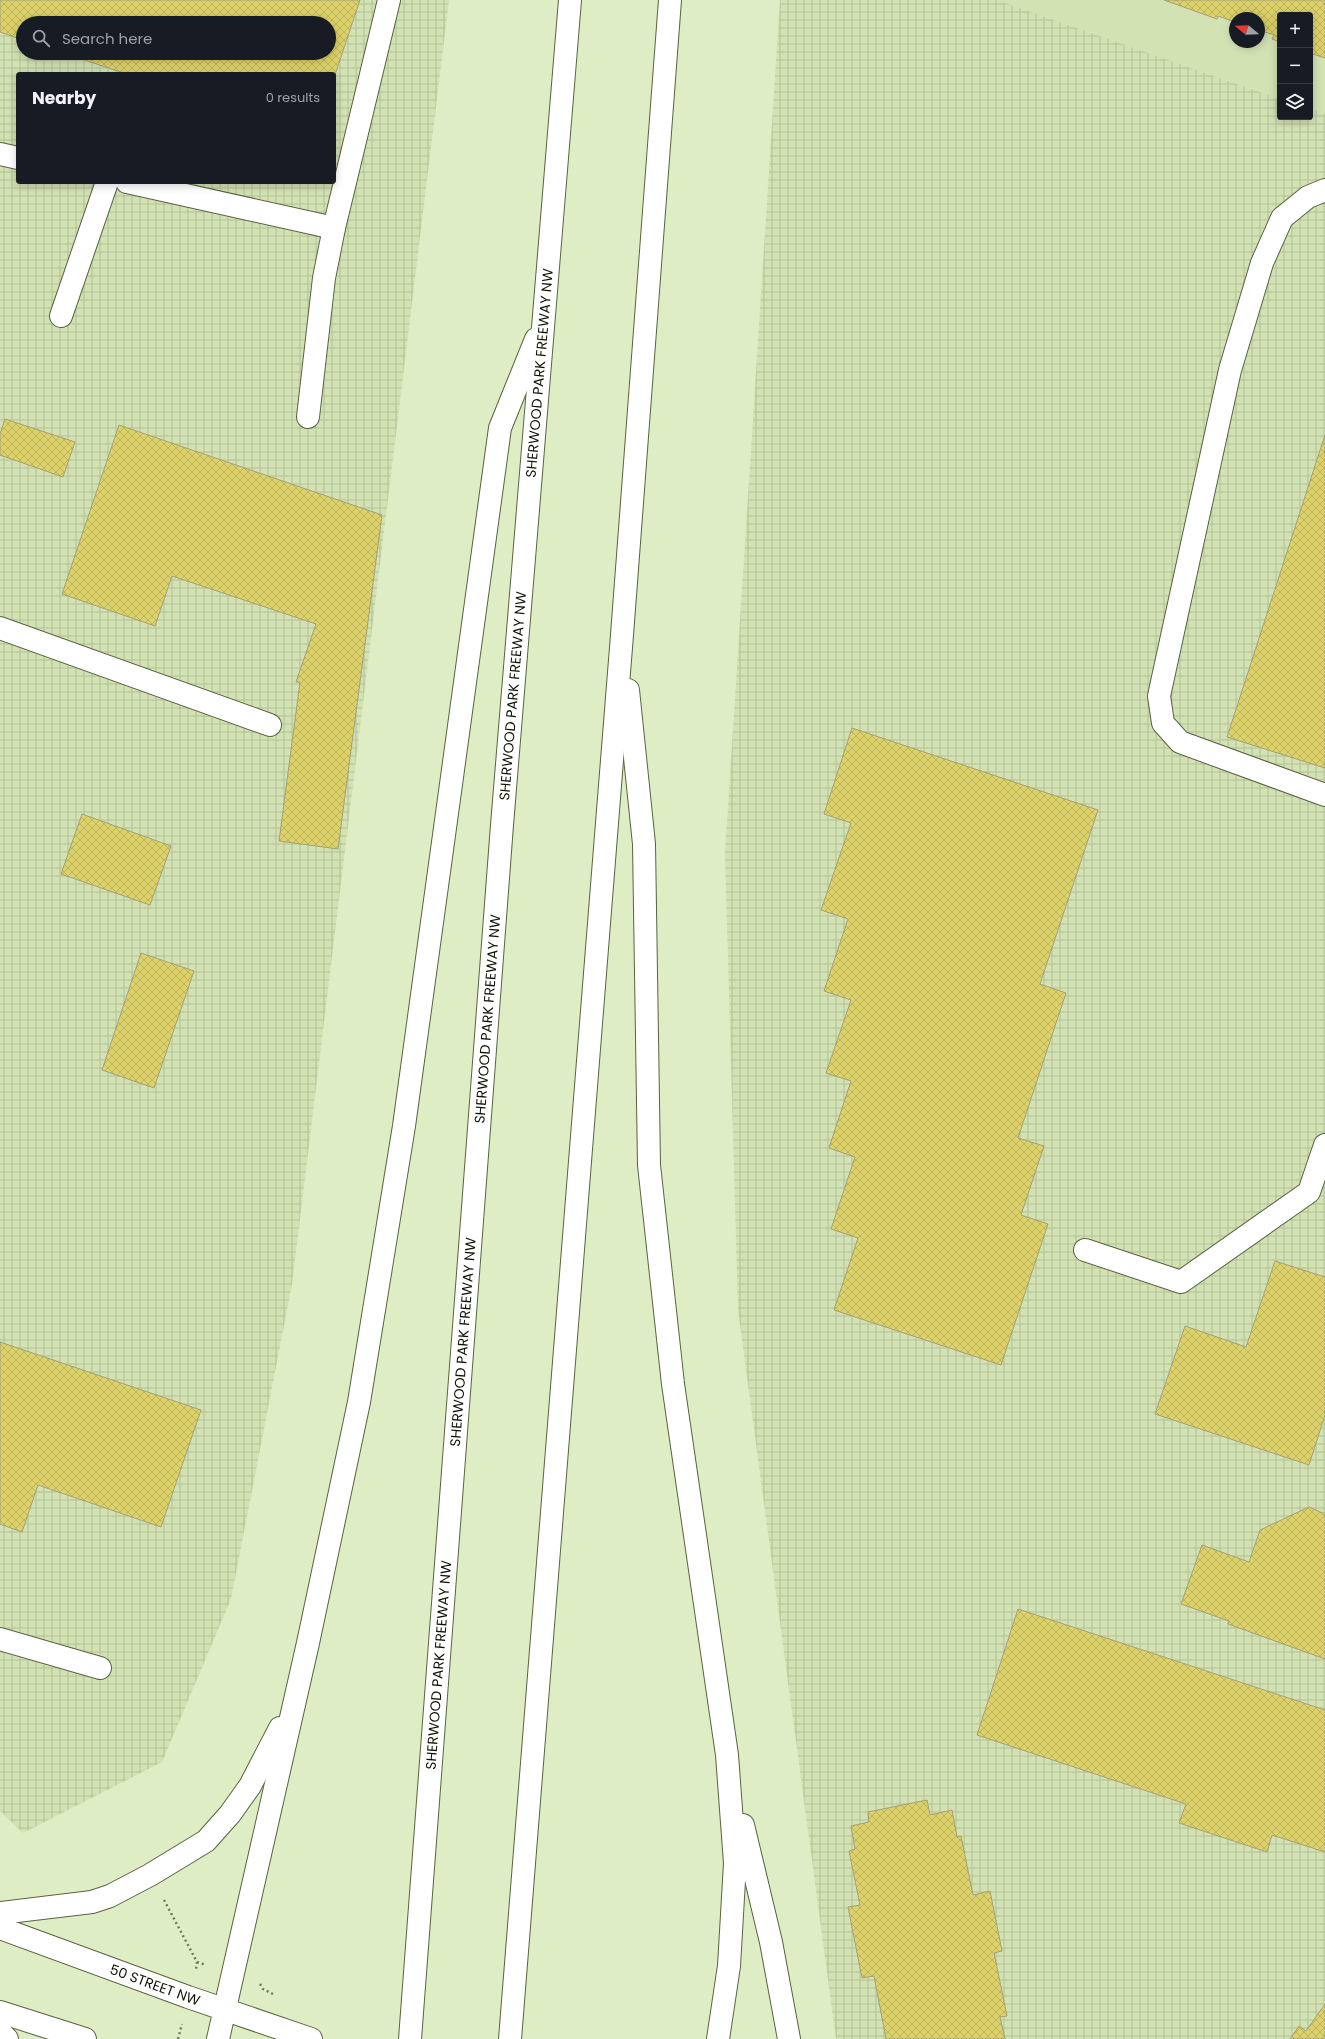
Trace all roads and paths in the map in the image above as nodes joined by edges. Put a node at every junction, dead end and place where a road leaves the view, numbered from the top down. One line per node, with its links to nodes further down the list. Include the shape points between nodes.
1 (389, 0): 9 (main road)
2 (570, 0): 11 (main road, SHERWOOD PARK FREEWAY NW)
3 (670, 0): 14 (main road)
4 (0, 154): 5 (main road)
5 (16, 158)
6 (106, 184): 10 (main road)
7 (136, 184): 9 (main road)
8 (1325, 190): 16 (main road, via 1308,197 1282,218 1262,263 1230,370 1159,696 1163,723 1180,742)
9 (334, 228): 12 (main road, via 324,278)
10 (61, 316)
11 (544, 319): 21 (main road, via 500,428 403,1133 359,1402); 35 (main road, SHERWOOD PARK FREEWAY NW, via 502,825)
12 (308, 418)
13 (0, 628): 15 (main road)
14 (622, 636): 22 (main road, via 644,844 649,1165 673,1384); 36 (main road)
15 (270, 724)
16 (1325, 795)
17 (1325, 1145): 18 (main road, via 1309,1192 1181,1282)
18 (1085, 1250)
19 (0, 1639): 20 (main road)
20 (100, 1668)
21 (295, 1700): 23 (main road, via 250,1786 230,1814 206,1841); 27 (main road)
22 (727, 1755): 37 (main road, via 735,1863 729,1966); 38 (main road, via 771,1942)
23 (150, 1875): 24 (main road, via 110,1896 92,1902); 26 (path, via 197,1962)
24 (0, 1913)
25 (0, 1928): 26 (main road, 50 STREET NW)
26 (188, 1997): 27 (main road, 50 STREET NW); 32 (path)
27 (225, 2009): 33 (main road); 34 (main road, 50 STREET NW)
28 (0, 2012): 31 (main road)
29 (0, 2032): 30 (main road)
30 (7, 2039)
31 (85, 2039)
32 (178, 2039)
33 (218, 2039)
34 (311, 2039)
35 (410, 2039)
36 (510, 2039)
37 (718, 2039)
38 (789, 2039)

